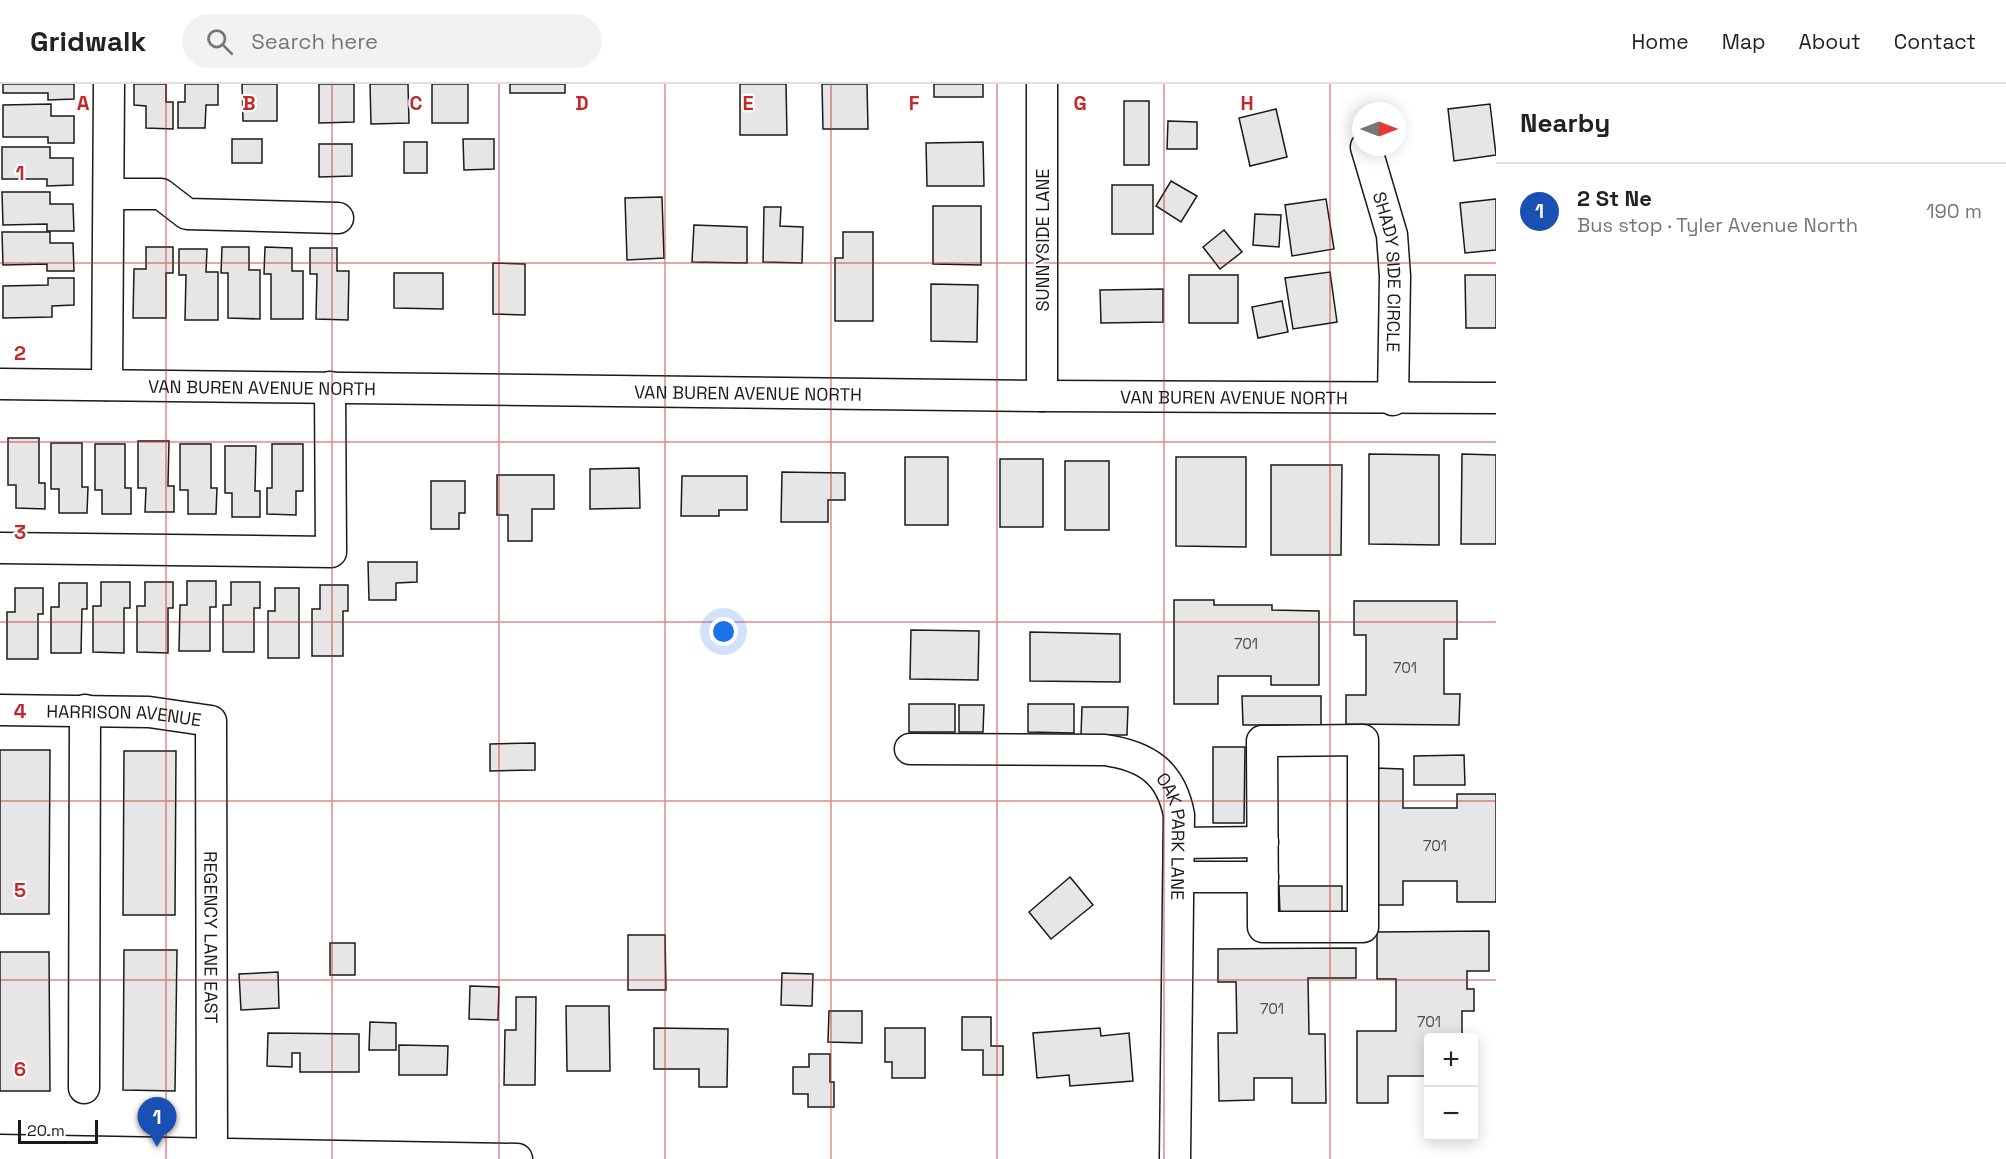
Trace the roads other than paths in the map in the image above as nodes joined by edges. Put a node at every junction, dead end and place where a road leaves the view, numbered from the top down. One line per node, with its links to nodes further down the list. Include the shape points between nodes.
1 (109, 84): 4 (street)
2 (1042, 84): 9 (street, SUNNYSIDE LANE)
3 (1369, 156): 11 (street, SHADY SIDE CIRCLE, via 1392,235)
4 (110, 194): 5 (street, via 161,194 187,214); 7 (street)
5 (338, 218)
6 (0, 384): 7 (street, VAN BUREN AVENUE NORTH)
7 (107, 385): 8 (street, VAN BUREN AVENUE NORTH)
8 (330, 387): 9 (street, VAN BUREN AVENUE NORTH); 12 (street, via 331,552)
9 (1042, 396): 11 (street, VAN BUREN AVENUE NORTH)
10 (1496, 398): 11 (street, VAN BUREN AVENUE NORTH)
11 (1393, 400)
12 (0, 548)
13 (0, 710): 14 (street, HARRISON AVENUE)
14 (85, 710): 15 (street, HARRISON AVENUE, via 149,712); 21 (street)
15 (211, 721): 23 (street, REGENCY LANE EAST)
16 (910, 749): 18 (street, OAK PARK LANE, via 1122,752 1146,761 1170,787 1179,815)
17 (1263, 842): 18 (street); 20 (street); 20 (street, via 1262,741 1363,740 1363,927 1263,927)
18 (1179, 843): 19 (street, OAK PARK LANE)
19 (1180, 877): 20 (street); 25 (street, OAK PARK LANE)
20 (1263, 877)
21 (84, 1088)
22 (0, 1150): 23 (street)
23 (212, 1154): 24 (street)
24 (518, 1159)
25 (1175, 1159)

